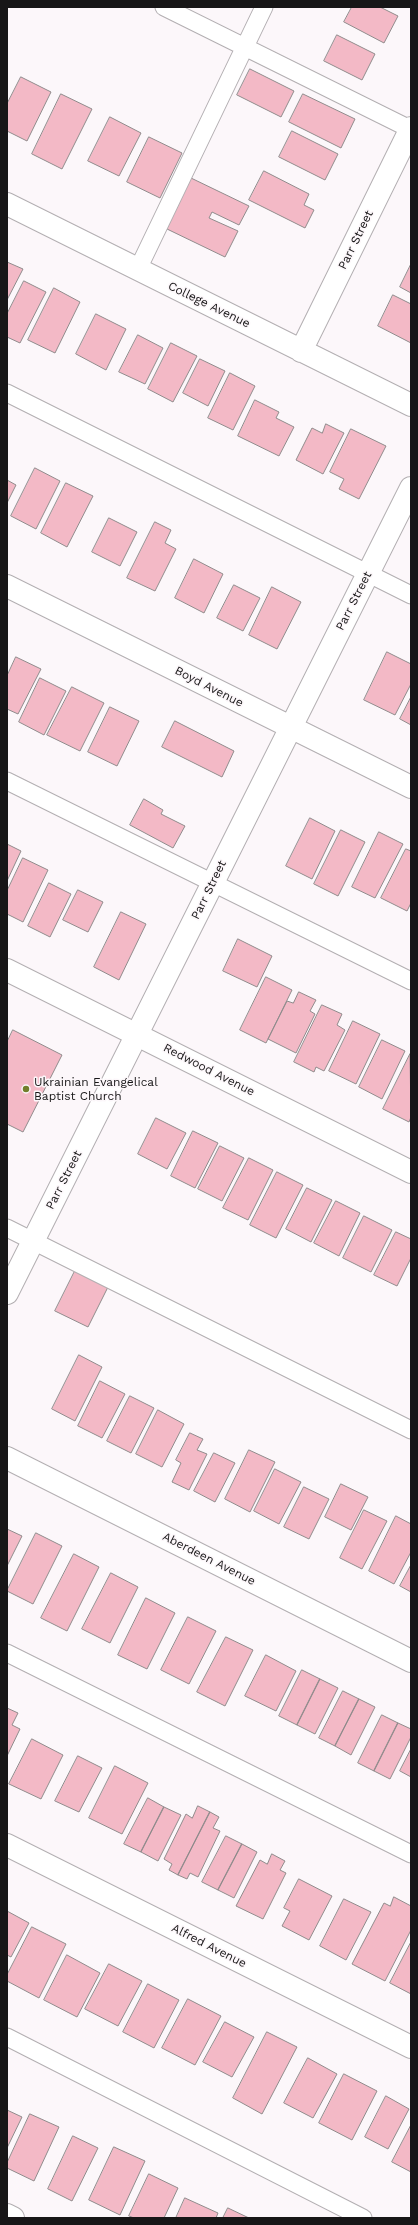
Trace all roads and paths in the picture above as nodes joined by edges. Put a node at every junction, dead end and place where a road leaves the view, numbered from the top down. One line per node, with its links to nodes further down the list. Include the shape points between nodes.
1 (164, 7): 3 (lane)
2 (264, 7): 3 (lane)
3 (244, 47): 4 (lane); 6 (lane)
4 (411, 129): 7 (street, Parr Street)
5 (7, 204): 6 (street, College Avenue)
6 (138, 269): 7 (street, College Avenue)
7 (301, 351): 9 (street, College Avenue)
8 (7, 393): 11 (lane)
9 (411, 406)
10 (411, 488): 11 (street, Parr Street)
11 (368, 574): 13 (lane); 14 (street, Parr Street)
12 (7, 586): 14 (street, Boyd Avenue)
13 (411, 595)
14 (290, 727): 16 (street, Boyd Avenue); 17 (street, Parr Street)
15 (7, 781): 17 (lane)
16 (411, 788)
17 (212, 883): 19 (lane); 20 (street, Parr Street)
18 (7, 970): 20 (street, Redwood Avenue)
19 (411, 982)
20 (137, 1034): 21 (street, Redwood Avenue); 23 (street, Parr Street)
21 (411, 1172)
22 (7, 1228): 23 (lane)
23 (33, 1241): 24 (street, Parr Street); 25 (lane)
24 (7, 1293)
25 (411, 1430)
26 (7, 1458): 28 (street, Aberdeen Avenue)
27 (7, 1653): 30 (lane)
28 (411, 1660)
29 (7, 1845): 32 (street, Alfred Avenue)
30 (411, 1854)
31 (7, 2037): 35 (lane)
32 (411, 2047)
33 (7, 2215): 34 (street)
34 (13, 2218)
35 (363, 2218)

